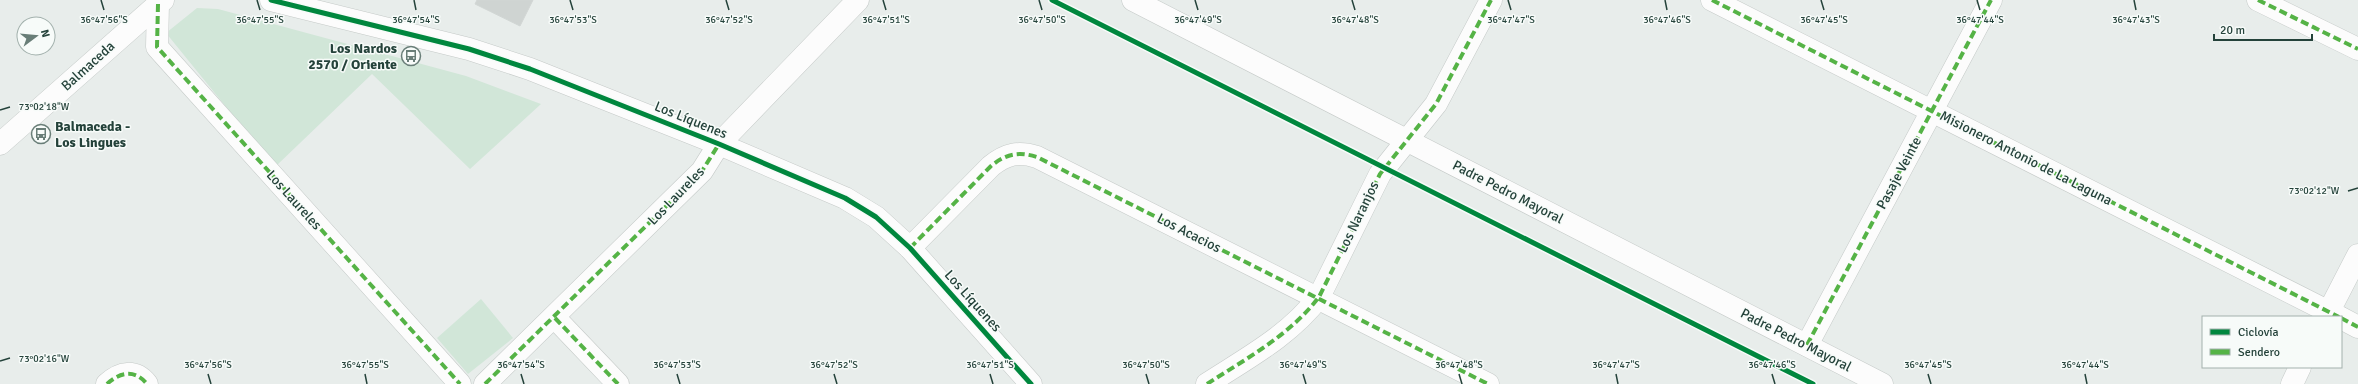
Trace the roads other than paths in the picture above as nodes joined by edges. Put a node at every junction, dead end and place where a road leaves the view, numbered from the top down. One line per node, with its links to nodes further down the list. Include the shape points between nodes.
1 (271, 0): 13 (street, Los Líquenes, via 477,51 588,91)
2 (858, 0): 13 (street, Los Laureles)
3 (1133, 0): 11 (street, Padre Pedro Mayoral)
4 (1491, 0): 11 (street, Los Naranjos, via 1436,104)
5 (1712, 0): 10 (street, Misionero Antonio de La Laguna)
6 (1991, 0): 10 (street, Pasaje Veinte)
7 (2258, 0): 9 (street)
8 (158, 1): 12 (street, Balmaceda); 25 (street, Los Laureles, via 157,46)
9 (2358, 49)
10 (1933, 110): 17 (street, Misionero Antonio de La Laguna); 21 (street, Pasaje Veinte)
11 (1406, 140): 16 (street, Los Naranjos, via 1380,174); 21 (street, Padre Pedro Mayoral)
12 (0, 144)
13 (719, 144): 14 (street, Los Líquenes, via 850,201 876,217); 18 (street, Los Laureles, via 702,171)
14 (910, 248): 16 (street, Los Acacios, via 991,166 1001,158 1025,153); 28 (street, Los Líquenes)
15 (2358, 255): 17 (street)
16 (1319, 297): 29 (street, Los Naranjos, via 1286,333); 30 (street, Los Acacios)
17 (2334, 316)
18 (555, 318): 26 (street, Los Laureles); 27 (street)
19 (2342, 320): 20 (street, Misionero Antonio de La Laguna)
20 (2358, 327)
21 (1807, 345): 31 (street, Padre Pedro Mayoral)
22 (2300, 368): 32 (street)
23 (107, 384): 24 (street, via 118,375 129,373)
24 (147, 384)
25 (460, 384)
26 (485, 384)
27 (618, 384)
28 (1031, 384)
29 (1207, 384)
30 (1488, 384)
31 (1882, 384)
32 (2292, 384)

